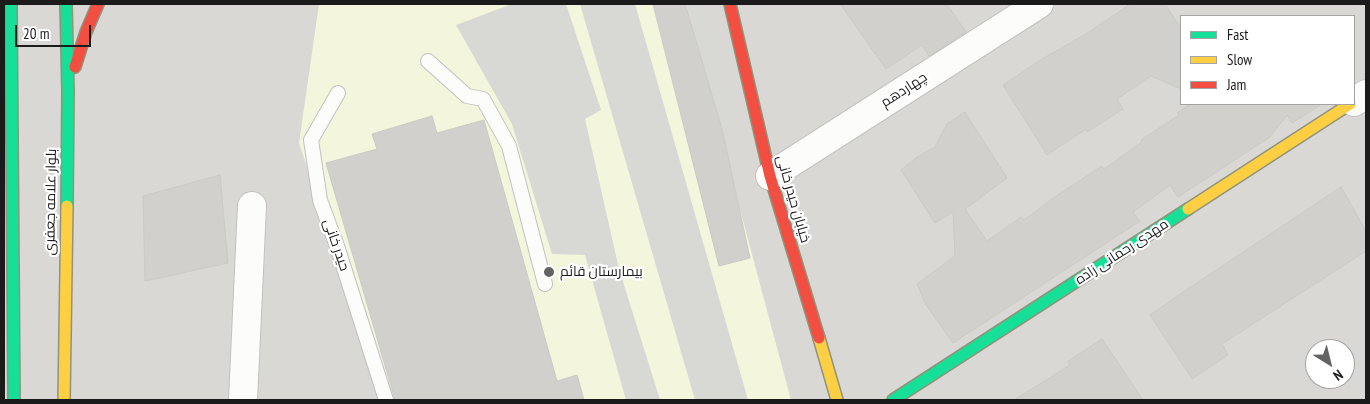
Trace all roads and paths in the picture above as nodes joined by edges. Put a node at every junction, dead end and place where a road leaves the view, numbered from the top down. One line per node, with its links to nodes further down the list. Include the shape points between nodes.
1 (11, 4): 15 (street)
2 (66, 4): 7 (street, بلوار علامه جعفری)
3 (98, 4): 7 (street)
4 (730, 4): 12 (street, خیابان حیدر خانی)
5 (1039, 4): 12 (street, چهاردهم)
6 (428, 60): 14 (lane, via 468,96 483,99 509,146)
7 (68, 92): 16 (street, بلوار علامه جعفری)
8 (338, 93): 18 (lane, حیدر خانی, via 311,140 320,200)
9 (1366, 94): 10 (street)
10 (1355, 101)
11 (1348, 105): 20 (street, مهدی رحمانی زاده)
12 (770, 176): 19 (street, خیابان حیدر خانی)
13 (252, 206): 17 (street)
14 (546, 284)
15 (14, 400)
16 (64, 400)
17 (242, 400)
18 (386, 400)
19 (837, 400)
20 (893, 400)

